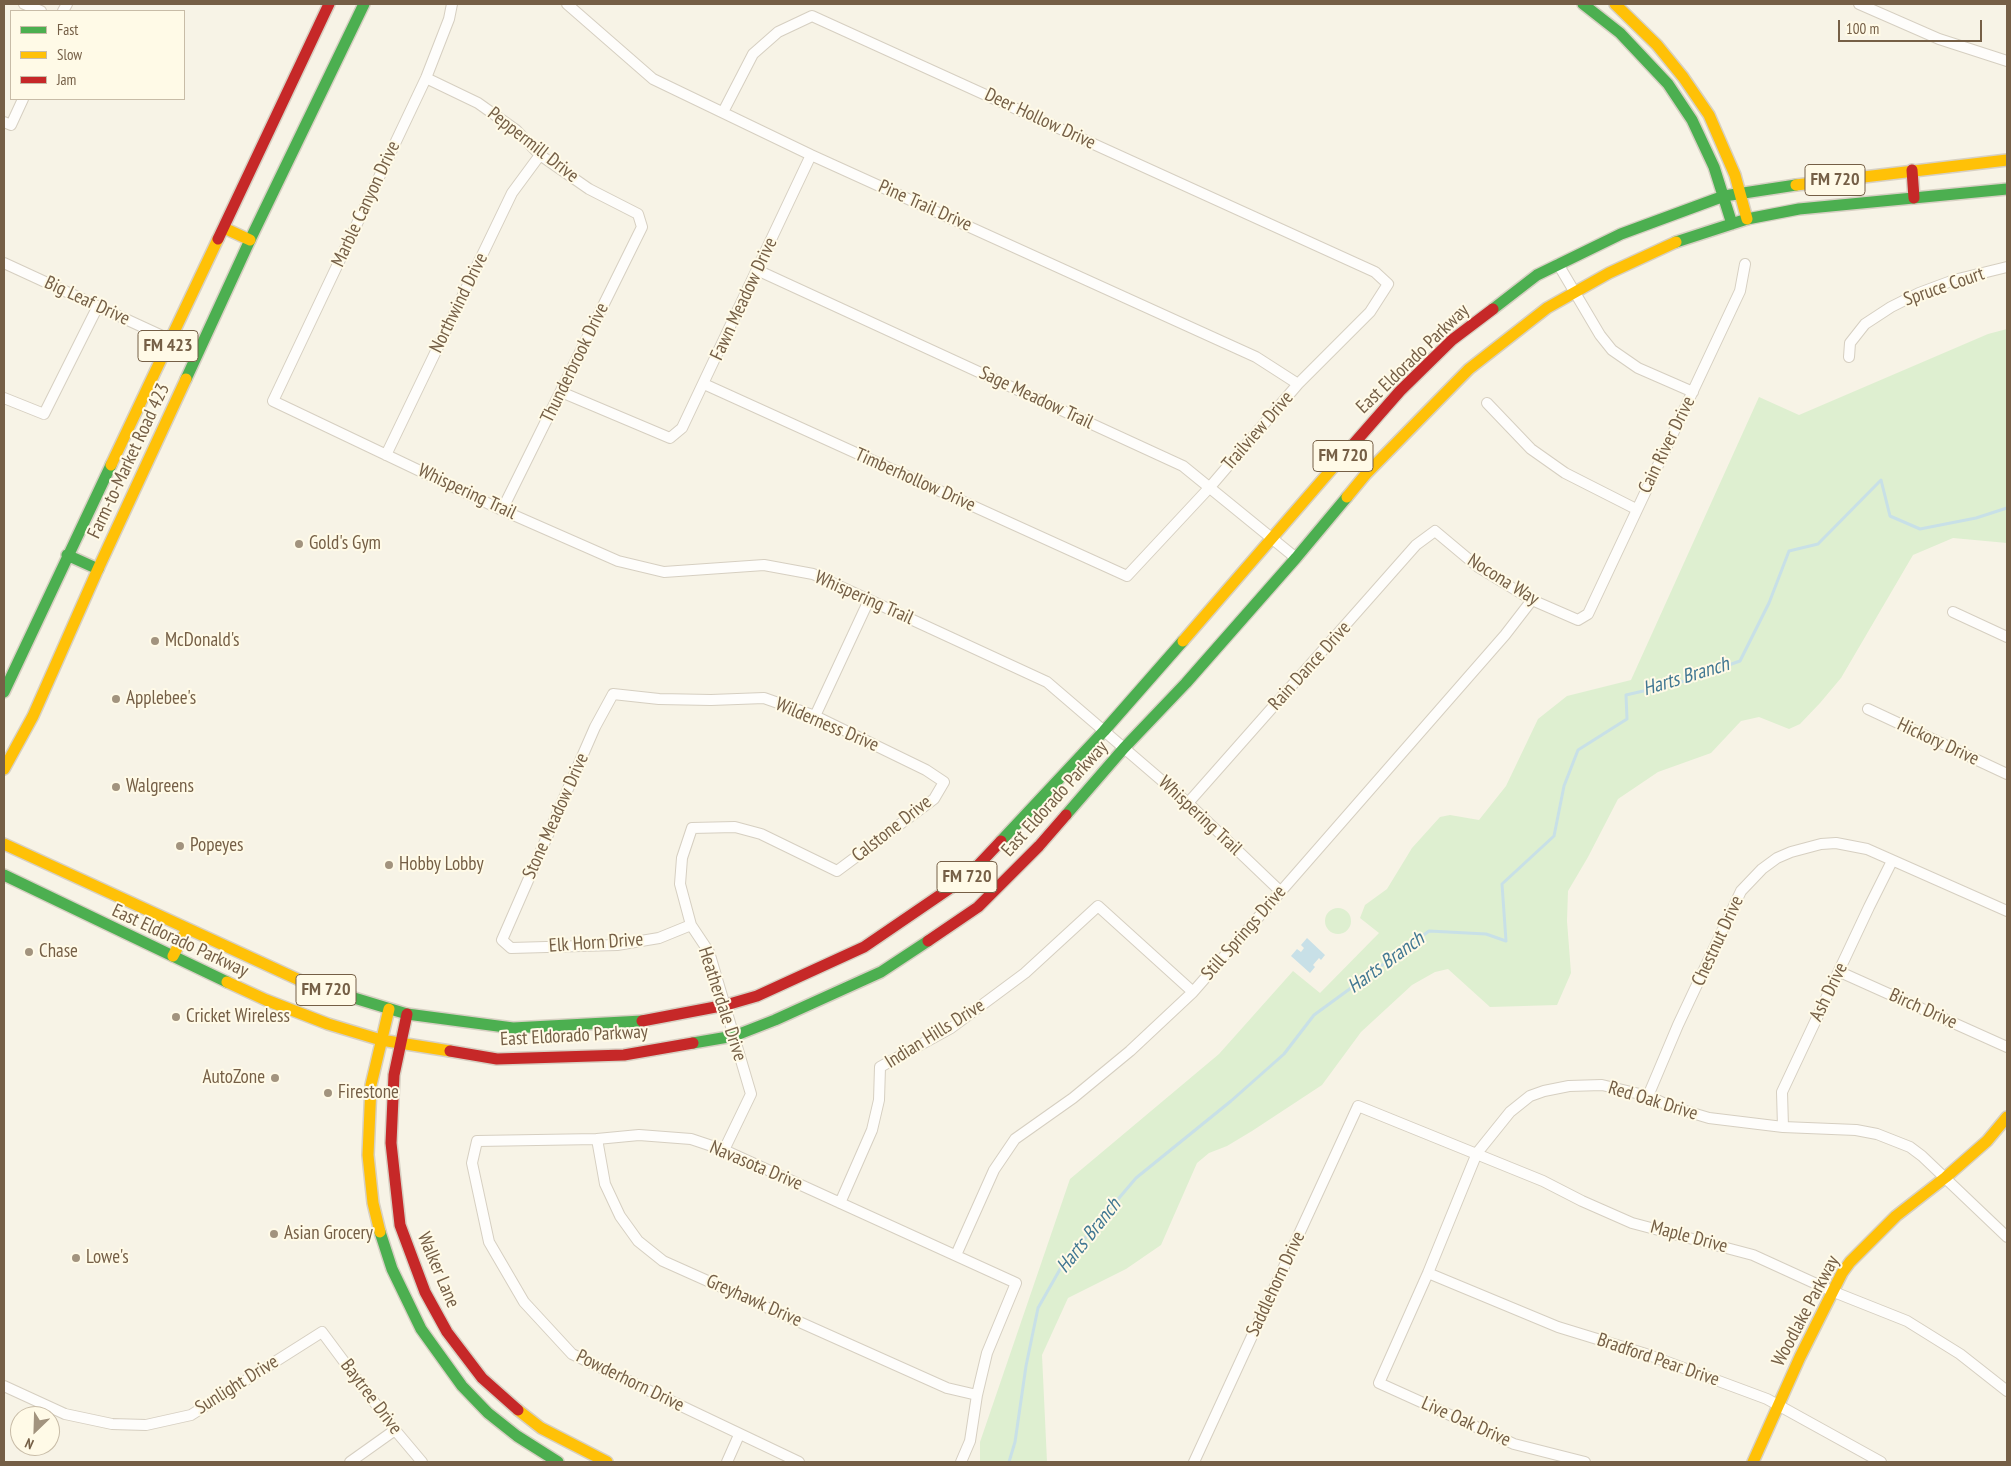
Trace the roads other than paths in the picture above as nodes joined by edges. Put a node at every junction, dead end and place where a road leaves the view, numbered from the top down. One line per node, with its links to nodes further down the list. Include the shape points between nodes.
1 (24, 4): 9 (street)
2 (329, 4): 26 (main road, Farm-to-Market Road 423 / FM 423)
3 (364, 4): 27 (main road, Farm-to-Market Road 423 / FM 423)
4 (452, 4): 11 (street, Marble Canyon Drive, via 450,19)
5 (567, 4): 13 (street, Pine Trail Drive, via 653,79)
6 (1583, 4): 21 (main road, via 1620,33 1668,84 1692,120)
7 (1615, 4): 20 (main road, via 1657,45 1709,115)
8 (1859, 4): 10 (street, via 1939,39)
9 (39, 10)
10 (2007, 61)
11 (426, 78): 16 (street, Peppermill Drive, via 478,103 516,130); 43 (street, Marble Canyon Drive)
12 (22, 100): 14 (street)
13 (723, 112): 15 (street, Pine Trail Drive); 33 (street, Deer Hollow Drive, via 753,54 778,32 812,16 1375,272)
14 (7, 123)
15 (811, 154): 32 (street, Fawn Meadow Drive); 39 (street, Pine Trail Drive, via 1256,357)
16 (540, 155): 23 (street, Peppermill Drive, via 589,189); 45 (street, Northwind Drive, via 512,193)
17 (2007, 160): 18 (main road, East Eldorado Parkway / FM 720)
18 (1912, 170): 20 (main road, East Eldorado Parkway / FM 720); 22 (main road)
19 (2007, 189): 22 (main road, East Eldorado Parkway / FM 720)
20 (1741, 192): 21 (main road, East Eldorado Parkway / FM 720); 24 (main road)
21 (1724, 196): 25 (main road); 29 (main road, East Eldorado Parkway / FM 720, via 1621,234)
22 (1914, 198): 24 (main road, East Eldorado Parkway / FM 720, via 1799,210)
23 (638, 214): 40 (street, Thunderbrook Drive, via 642,227)
24 (1747, 220): 25 (main road, East Eldorado Parkway)
25 (1732, 224): 34 (main road, East Eldorado Parkway, via 1672,243)
26 (224, 228): 27 (main road); 36 (main road, Farm-to-Market Road 423 / FM 423)
27 (250, 240): 53 (main road, Farm-to-Market Road 423 / FM 423)
28 (4, 263): 35 (street, Big Leaf Drive)
29 (1558, 264): 34 (street); 50 (main road, East Eldorado Parkway / FM 720, via 1537,275 1452,340 1400,391)
30 (1745, 264): 41 (street, Cain River Drive, via 1740,291)
31 (2007, 267): 37 (street, Spruce Court, via 1954,280 1891,306 1865,324 1850,343)
32 (757, 270): 38 (street, Fawn Meadow Drive); 46 (street, Sage Meadow Trail, via 1183,466)
33 (1388, 284): 39 (street, Trailview Drive, via 1370,312)
34 (1576, 291): 41 (street, via 1600,335 1618,355 1638,368); 52 (main road, East Eldorado Parkway, via 1547,308 1469,369 1366,474)
35 (98, 306): 36 (street, Big Leaf Drive); 42 (street, via 44,414)
36 (171, 340): 51 (main road, Farm-to-Market Road 423 / FM 423)
37 (1849, 357)
38 (704, 384): 40 (street, Fawn Meadow Drive, via 682,428 670,438); 54 (street, Timberhollow Drive)
39 (1298, 384): 46 (street, Trailview Drive)
40 (561, 392): 48 (street, Thunderbrook Drive)
41 (1693, 392): 47 (street, Cain River Drive)
42 (4, 398)
43 (273, 401): 45 (street, Whispering Trail)
44 (1487, 403): 47 (street, via 1538,454 1565,473)
45 (386, 455): 48 (street, Whispering Trail)
46 (1210, 487): 50 (street, Sage Meadow Trail); 54 (street, Trailview Drive)
47 (1636, 509): 58 (street, Cain River Drive, via 1588,614)
48 (502, 510): 55 (street, Whispering Trail, via 618,561 664,572 764,565 813,574)
49 (1435, 531): 56 (street, Nocona Way, via 1478,567); 69 (street, Rain Dance Drive, via 1416,546)
50 (1272, 538): 52 (street, Sage Meadow Trail); 64 (main road, East Eldorado Parkway / FM 720)
51 (67, 555): 53 (main road); 60 (main road, Farm-to-Market Road 423 / FM 423)
52 (1296, 558): 65 (main road, East Eldorado Parkway)
53 (98, 569): 66 (main road, Farm-to-Market Road 423 / FM 423, via 33,716)
54 (1127, 576)
55 (870, 600): 63 (street); 64 (street, Whispering Trail, via 1047,682)
56 (1532, 600): 58 (street, Nocona Way); 74 (street, Still Springs Drive, via 1505,635)
57 (1953, 612): 59 (street)
58 (1578, 620)
59 (2007, 638)
60 (4, 692)
61 (613, 694): 63 (street, Wilderness Drive, via 659,699 764,698); 78 (street, Stone Meadow Drive, via 595,727)
62 (1868, 709): 67 (street, Hickory Drive)
63 (815, 716): 68 (street, Wilderness Drive)
64 (1104, 731): 65 (street, Whispering Trail); 82 (main road, East Eldorado Parkway / FM 720, via 968,876 864,947 757,996)
65 (1124, 748): 69 (street, Whispering Trail); 85 (main road, East Eldorado Parkway, via 1039,846 978,907 880,972)
66 (4, 769)
67 (2007, 774)
68 (944, 782): 70 (street, Calstone Drive, via 934,799 837,872 761,834 734,828)
69 (1188, 803): 74 (street, Whispering Trail)
70 (692, 828): 76 (street, Heatherdale Drive, via 682,858 680,884)
71 (4, 844): 77 (main road, East Eldorado Parkway / FM 720)
72 (1892, 861): 75 (street, Chestnut Drive); 80 (street, Ash Drive); 89 (street, Chestnut Drive, via 1867,849 1821,844 1777,858 1751,879 1740,891)
73 (4, 875): 79 (main road, East Eldorado Parkway)
74 (1280, 891): 81 (street, Still Springs Drive)
75 (2007, 911)
76 (691, 925): 78 (street, Elk Horn Drive, via 659,938 617,945 511,948); 82 (street, Heatherdale Drive, via 709,952)
77 (187, 929): 79 (main road); 83 (main road, East Eldorado Parkway / FM 720, via 299,981)
78 (502, 940)
79 (173, 956): 86 (main road, East Eldorado Parkway, via 266,1000)
80 (1840, 972): 88 (street, Birch Drive); 92 (street, Ash Drive, via 1782,1092)
81 (1192, 992): 98 (street, Indian Hills Drive, via 1098,906 1018,979 951,1028 880,1067 879,1100 872,1130); 100 (street, Still Springs Drive, via 1130,1051 1073,1098 1015,1139 994,1170)
82 (726, 1005): 84 (main road, East Eldorado Parkway / FM 720, via 638,1022 513,1028); 85 (street, Heatherdale Drive)
83 (389, 1009): 84 (main road, East Eldorado Parkway / FM 720); 86 (main road, Walker Lane)
84 (407, 1014): 87 (main road, Walker Lane)
85 (734, 1036): 87 (main road, East Eldorado Parkway, via 624,1055 497,1059); 95 (street, Heatherdale Drive, via 751,1094)
86 (381, 1040): 87 (main road, East Eldorado Parkway); 113 (main road, Walker Lane, via 371,1085 368,1155 373,1203 392,1270 421,1329 462,1386 517,1436)
87 (401, 1044): 114 (main road, Walker Lane, via 394,1075 391,1143 400,1225 425,1292 462,1354 506,1401 541,1428)
88 (2007, 1046)
89 (1648, 1096): 92 (street, Red Oak Drive, via 1709,1118); 96 (street, Red Oak Drive, via 1602,1085 1544,1091 1530,1096 1510,1112)
90 (1358, 1106): 96 (street, Maple Drive); 118 (street, Saddlehorn Drive)
91 (2007, 1117): 97 (main road, Woodlake Parkway, via 1987,1141)
92 (1783, 1127): 97 (street, Red Oak Drive, via 1877,1134 1910,1147)
93 (597, 1139): 94 (street, Navasota Drive); 95 (street, Navasota Drive, via 639,1135 691,1139); 107 (street, Greyhawk Drive, via 605,1184 620,1216 638,1241 663,1260 947,1388)
94 (476, 1140): 110 (street, Powderhorn Drive, via 472,1163 489,1242 524,1302 572,1354)
95 (724, 1150): 98 (street, Navasota Drive)
96 (1477, 1153): 101 (street, Red Oak Drive); 102 (street, Maple Drive, via 1632,1222 1753,1254)
97 (1946, 1177): 99 (street, Red Oak Drive); 102 (main road, Woodlake Parkway, via 1896,1216 1863,1248 1842,1273)
98 (840, 1203): 100 (street, Navasota Drive)
99 (2007, 1237)
100 (956, 1254): 107 (street, Navasota Drive, via 1016,1283 987,1353)
101 (1428, 1273): 104 (street, Red Oak Drive); 108 (street, Bradford Pear Drive, via 1558,1327 1646,1354)
102 (1834, 1292): 106 (street, Maple Drive, via 1907,1321 1960,1354); 108 (main road, Woodlake Parkway)
103 (322, 1332): 105 (street, Sunlight Drive, via 191,1415 146,1425 112,1424 65,1414); 109 (street, Baytree Drive)
104 (1379, 1383): 119 (street, Live Oak Drive, via 1514,1444)
105 (4, 1386)
106 (2007, 1391)
107 (977, 1395): 117 (street, via 970,1441)
108 (1778, 1406): 120 (main road, Woodlake Parkway); 121 (street, Bradford Pear Drive)
109 (395, 1430): 111 (street); 112 (street, Baytree Drive)
110 (739, 1434): 115 (street); 116 (street, Powderhorn Drive)
111 (350, 1462)
112 (422, 1462)
113 (558, 1462)
114 (607, 1462)
115 (727, 1462)
116 (799, 1462)
117 (961, 1462)
118 (1194, 1462)
119 (1585, 1462)
120 (1753, 1462)
121 (1881, 1462)

